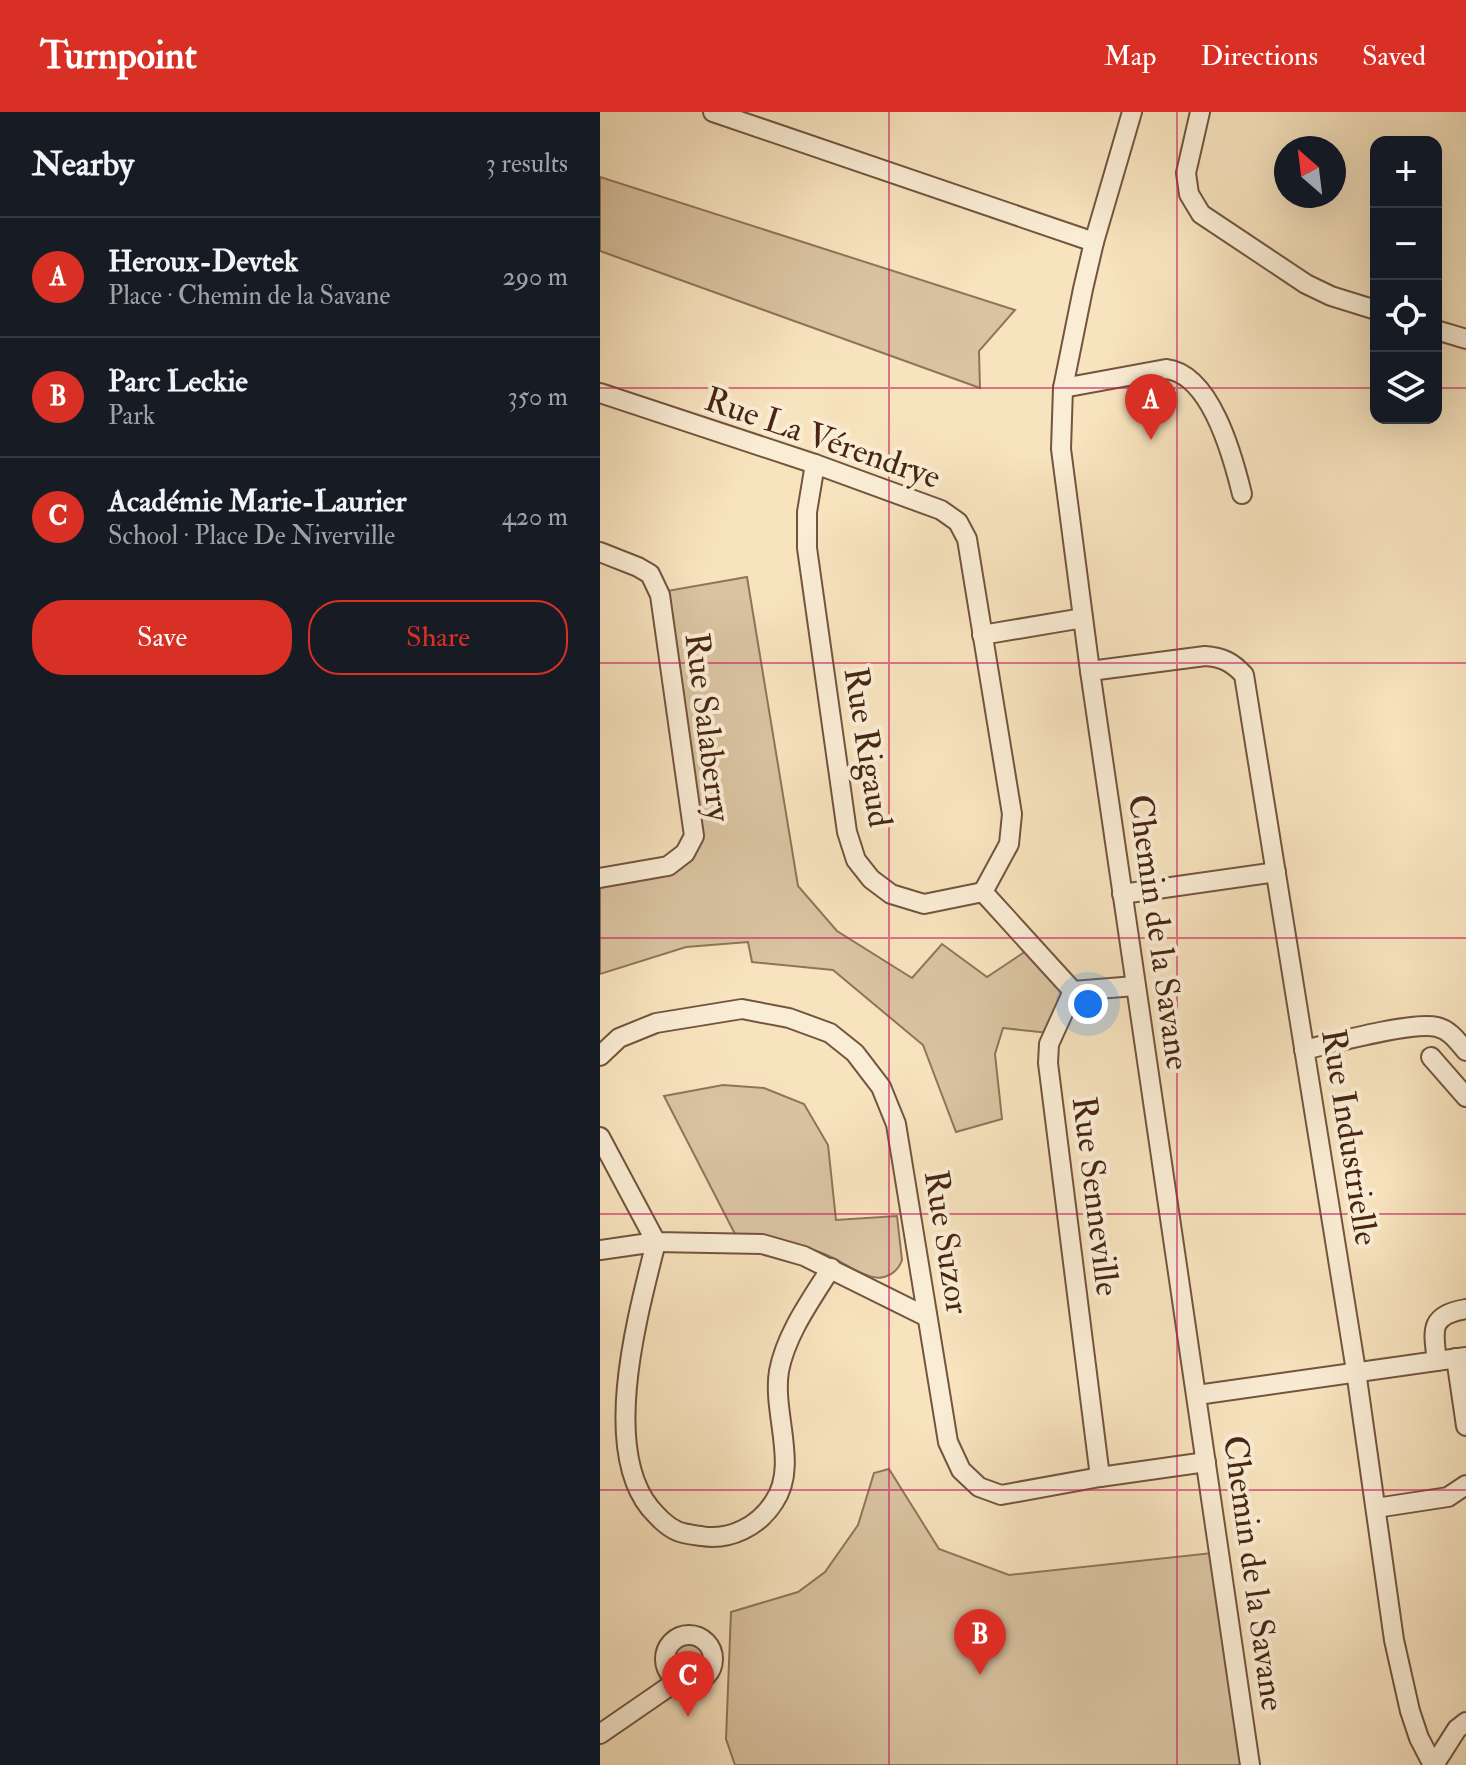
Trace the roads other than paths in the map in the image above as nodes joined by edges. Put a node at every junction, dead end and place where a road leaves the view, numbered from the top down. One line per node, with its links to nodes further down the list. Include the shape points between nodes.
1 (713, 112): 4 (street)
2 (1132, 112): 4 (street, Chemin de la Savane)
3 (1200, 112): 5 (street, via 1186,173 1189,194 1201,214 1306,284)
4 (1094, 242): 8 (street, Chemin de la Savane)
5 (1370, 308)
6 (1442, 332): 7 (street)
7 (1466, 339)
8 (1063, 388): 11 (street, via 1166,369 1189,377 1232,451); 13 (street, Chemin de la Savane, via 1061,449)
9 (600, 393): 10 (street, Rue La Vérendrye)
10 (815, 464): 14 (street, Rue La Vérendrye, via 941,510 958,522 967,539); 18 (street, Rue Rigaud, via 807,548 847,832 856,860 891,894 924,904)
11 (1242, 494)
12 (600, 552): 17 (street, Rue Salaberry, via 650,574 660,595 694,836 685,853 668,866)
13 (1083, 618): 14 (street); 15 (street, Chemin de la Savane)
14 (982, 635): 18 (street, Rue La Vérendrye, via 1012,814 1009,844)
15 (1090, 671): 16 (street, Rue Industrielle, via 1205,656 1231,662 1244,675); 19 (street, Chemin de la Savane)
16 (1276, 872): 19 (street); 22 (street, Rue Industrielle)
17 (600, 878)
18 (983, 892): 21 (street)
19 (1122, 894): 20 (street, Chemin de la Savane)
20 (1135, 986): 21 (street); 35 (street, Chemin de la Savane)
21 (1073, 991): 38 (street, Rue Senneville, via 1049,1044 1048,1063)
22 (1304, 1050): 23 (street, via 1408,1027 1437,1026); 34 (street, Rue Industrielle)
23 (1466, 1051)
24 (600, 1056): 32 (street, Rue Suzor, via 619,1038 656,1023 742,1009 830,1033 855,1053 881,1087 896,1124)
25 (1431, 1057): 26 (street)
26 (1466, 1097)
27 (600, 1137): 28 (street)
28 (656, 1242): 29 (street); 30 (street, via 762,1244); 30 (street, via 631,1343 626,1442 632,1473 660,1520 678,1532 706,1537 751,1527 777,1499 785,1465 779,1371 807,1305)
29 (600, 1250)
30 (831, 1268): 32 (street)
31 (1466, 1309): 33 (street, via 1442,1316 1434,1330)
32 (927, 1317): 38 (street, Rue Suzor, via 948,1442 961,1470 979,1487 1001,1495)
33 (1453, 1358): 34 (street); 36 (street)
34 (1356, 1371): 35 (street); 40 (street, Rue Industrielle)
35 (1197, 1395): 37 (street, Chemin de la Savane)
36 (1466, 1426)
37 (1206, 1462): 38 (street, Rue Suzor); 44 (street, Chemin de la Savane)
38 (1100, 1477)
39 (1466, 1485): 40 (street, via 1448,1497)
40 (1376, 1508): 45 (street, Rue Industrielle, via 1401,1675 1419,1738)
41 (677, 1681): 43 (street)
42 (1466, 1722): 45 (street)
43 (600, 1734)
44 (1250, 1765)
45 (1434, 1765)

